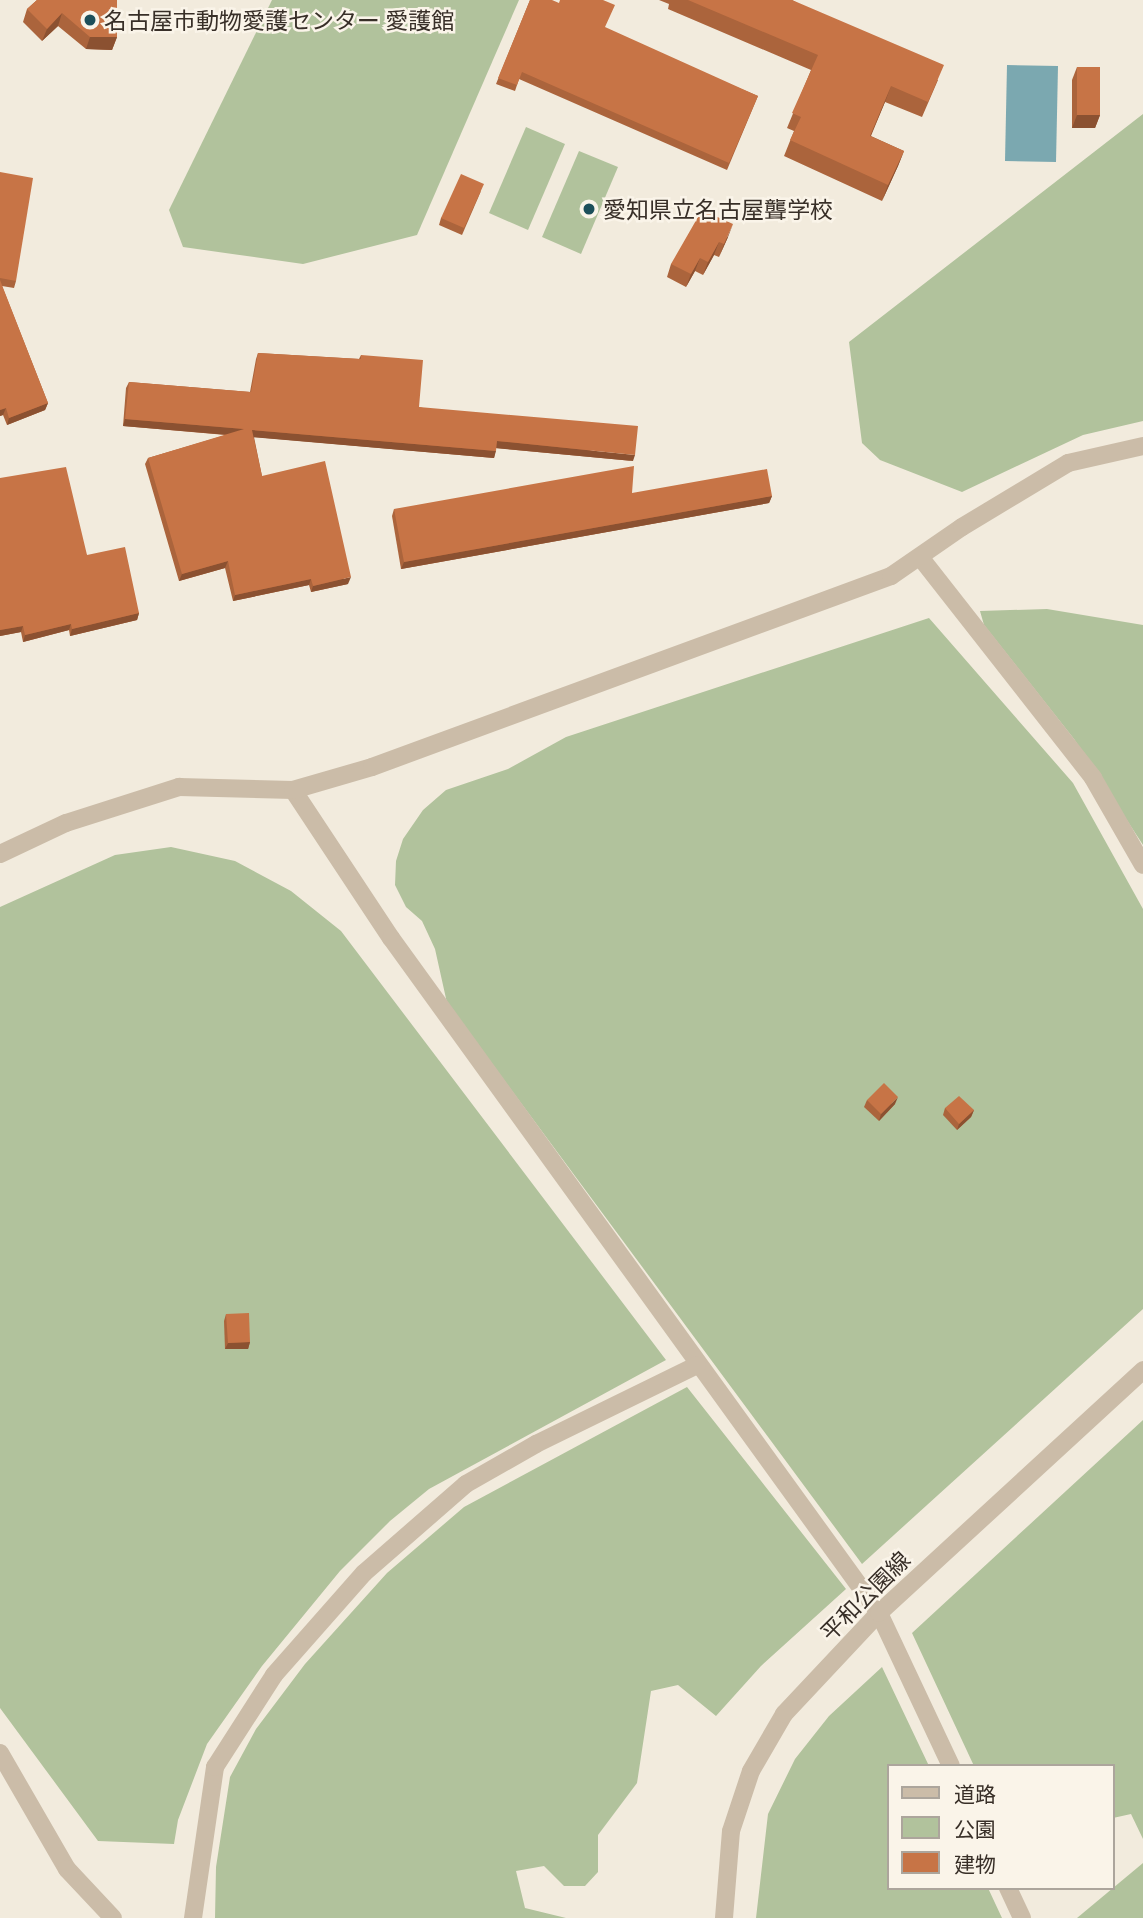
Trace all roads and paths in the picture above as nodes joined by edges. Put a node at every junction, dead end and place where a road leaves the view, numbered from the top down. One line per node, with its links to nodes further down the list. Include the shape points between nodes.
1 (1143, 446): 2 (street, via 1068,463)
2 (920, 557): 3 (street, via 891,576 805,610 372,767); 5 (street, via 1093,778)
3 (293, 790): 4 (street, via 179,787 66,823); 6 (street, via 391,938)
4 (0, 854)
5 (1143, 865)
6 (697, 1365): 8 (street); 13 (street, via 536,1444 466,1484 364,1573 274,1675 215,1767)
7 (1143, 1370): 8 (street, 平和公園線)
8 (879, 1613): 10 (street); 14 (street, 平和公園線, via 784,1714 751,1772 731,1831)
9 (0, 1753): 12 (street, via 67,1869)
10 (950, 1764)
11 (1009, 1890): 15 (street)
12 (113, 1918)
13 (193, 1918)
14 (724, 1918)
15 (1022, 1918)

